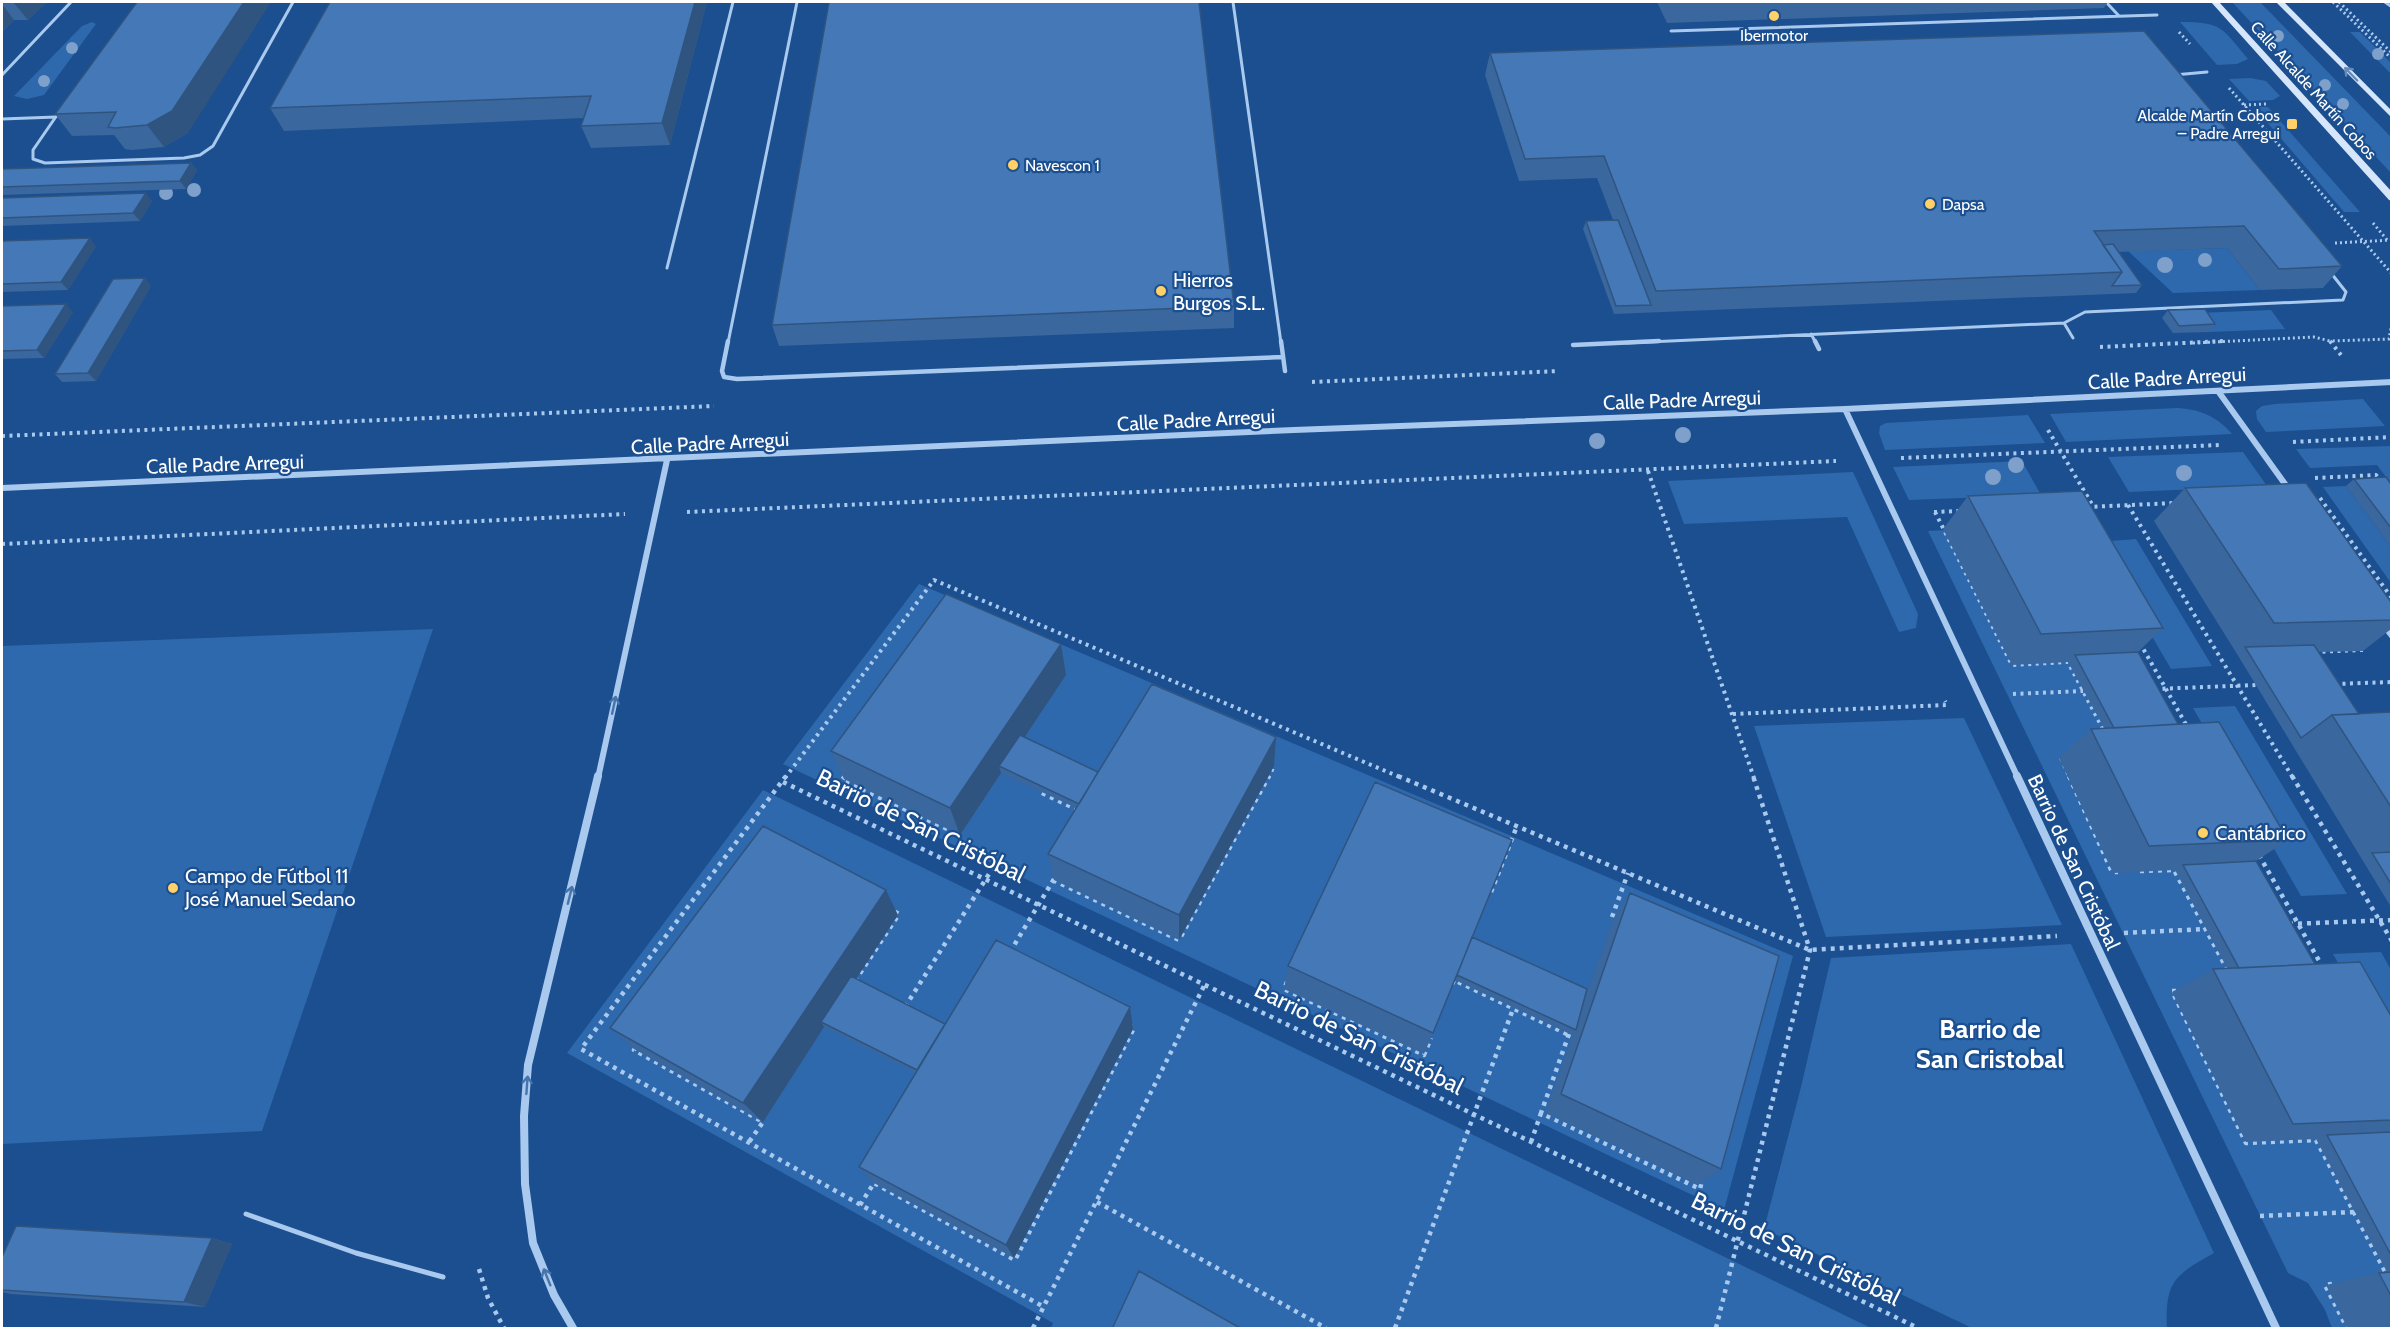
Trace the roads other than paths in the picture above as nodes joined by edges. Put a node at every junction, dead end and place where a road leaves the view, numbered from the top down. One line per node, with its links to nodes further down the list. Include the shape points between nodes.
1 (71, 2): 15 (lane)
2 (293, 2): 19 (lane, via 213,146 200,155 45,162 33,159 33,150)
3 (733, 2): 23 (lane)
4 (797, 2): 29 (lane, via 722,371 724,377)
5 (1233, 2): 29 (lane)
6 (2106, 2): 12 (lane)
7 (2215, 2): 21 (main road, Calle Alcalde Martín Cobos)
8 (2280, 2): 18 (main road, Calle Alcalde Martín Cobos, one-way to 8)
9 (2385, 2): 10 (lane)
10 (2391, 7)
11 (2157, 15): 12 (lane)
12 (2118, 16): 13 (lane)
13 (1671, 31)
14 (2207, 72): 16 (lane, via 2178,73 2171,76)
15 (2, 75)
16 (2172, 80)
17 (62, 108): 19 (lane)
18 (2391, 116)
19 (55, 118): 20 (lane)
20 (2, 119)
21 (2391, 198)
22 (2324, 264): 24 (lane, via 2346,292 2343,300 2085,312)
23 (667, 268)
24 (2064, 323): 25 (lane); 26 (lane)
25 (1811, 334): 27 (lane); 28 (lane)
26 (2073, 338)
27 (1573, 345)
28 (1819, 349)
29 (1283, 357): 30 (lane)
30 (1285, 371)
31 (2391, 382): 32 (street, Calle Padre Arregui)
32 (2218, 391): 33 (street, Calle Padre Arregui); 36 (street)
33 (1845, 409): 34 (street, Calle Padre Arregui); 42 (street, Barrio de San Cristóbal)
34 (668, 460): 35 (street, Calle Padre Arregui); 41 (street, one-way to 34, via 533,1243 525,1184 528,1065 599,773)
35 (2, 488)
36 (2292, 493)
37 (2378, 617): 38 (street)
38 (2391, 636)
39 (246, 1214): 40 (lane, via 356,1253)
40 (443, 1276)
41 (573, 1329)
42 (2276, 1329)

